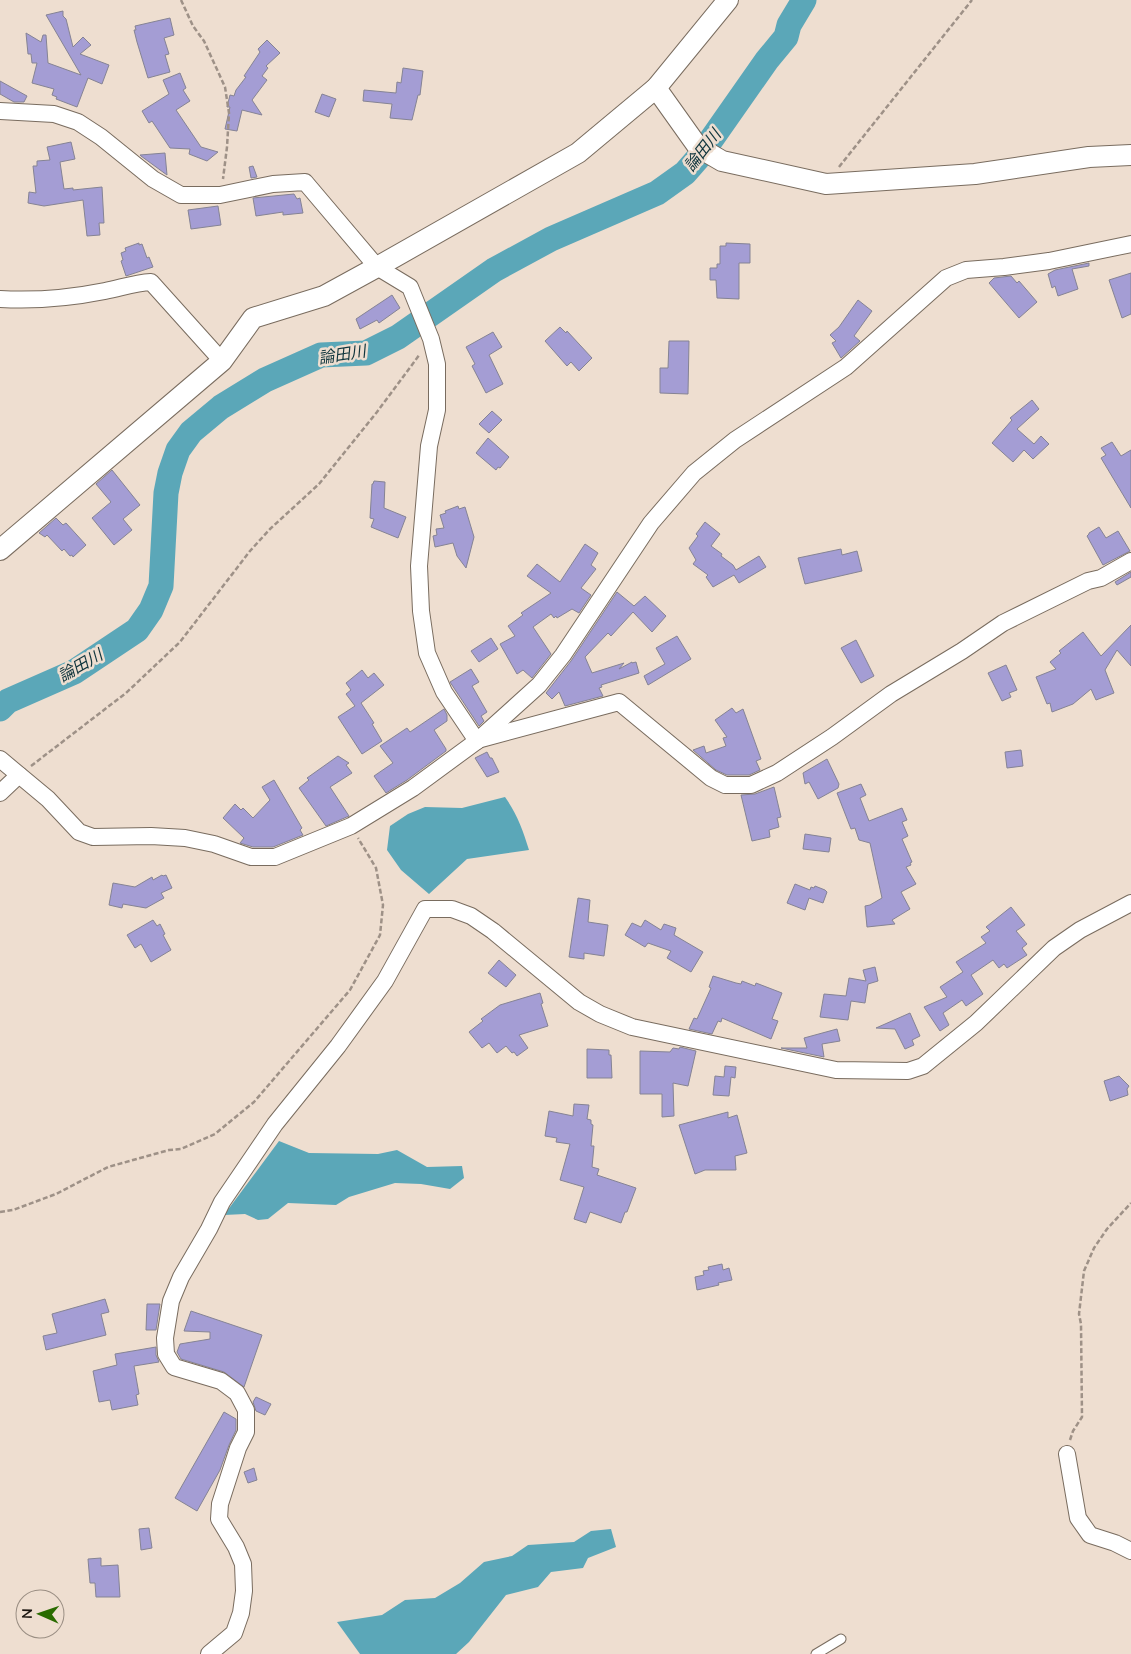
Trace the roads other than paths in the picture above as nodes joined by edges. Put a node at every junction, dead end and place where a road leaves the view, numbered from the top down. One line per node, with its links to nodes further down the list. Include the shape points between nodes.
1 (728, 0): 2 (street)
2 (656, 88): 4 (street, via 698,147 722,161 826,184 976,174 1089,157); 6 (street, via 578,152)
3 (0, 111): 6 (street, via 54,114 78,122 153,179 181,195 220,195 273,184 305,182)
4 (1131, 156)
5 (1131, 244): 11 (street, via 1050,261 966,270 946,278 846,367 734,440 694,473 651,523 557,663 539,685)
6 (377, 267): 8 (street, via 324,296 253,318); 11 (street, via 410,287 431,339 437,364 437,410 429,446 419,566 421,611 427,653 444,692)
7 (0, 299): 8 (street, via 59,298 151,282)
8 (222, 360): 9 (street)
9 (0, 550)
10 (1131, 562): 11 (street, via 1003,624 891,694 777,773 751,785 725,785 711,778 619,702)
11 (477, 741): 13 (street, via 413,788 351,826 275,857 251,857 185,838 93,838 79,832)
12 (0, 759): 13 (street)
13 (20, 775): 14 (street)
14 (0, 793)
15 (1131, 903): 19 (street, via 1054,948 976,1023 923,1066 908,1071 836,1070 632,1027 579,1002 471,916 452,909 425,909 385,981 275,1124 222,1202 171,1301 165,1338 166,1354 174,1367 221,1381 238,1393 246,1410 246,1432 220,1504 219,1520 243,1564 241,1612 234,1633)
16 (1067, 1454): 17 (street, via 1078,1518 1090,1535)
17 (1131, 1551)
18 (841, 1639): 20 (lane)
19 (209, 1654)
20 (816, 1654)

